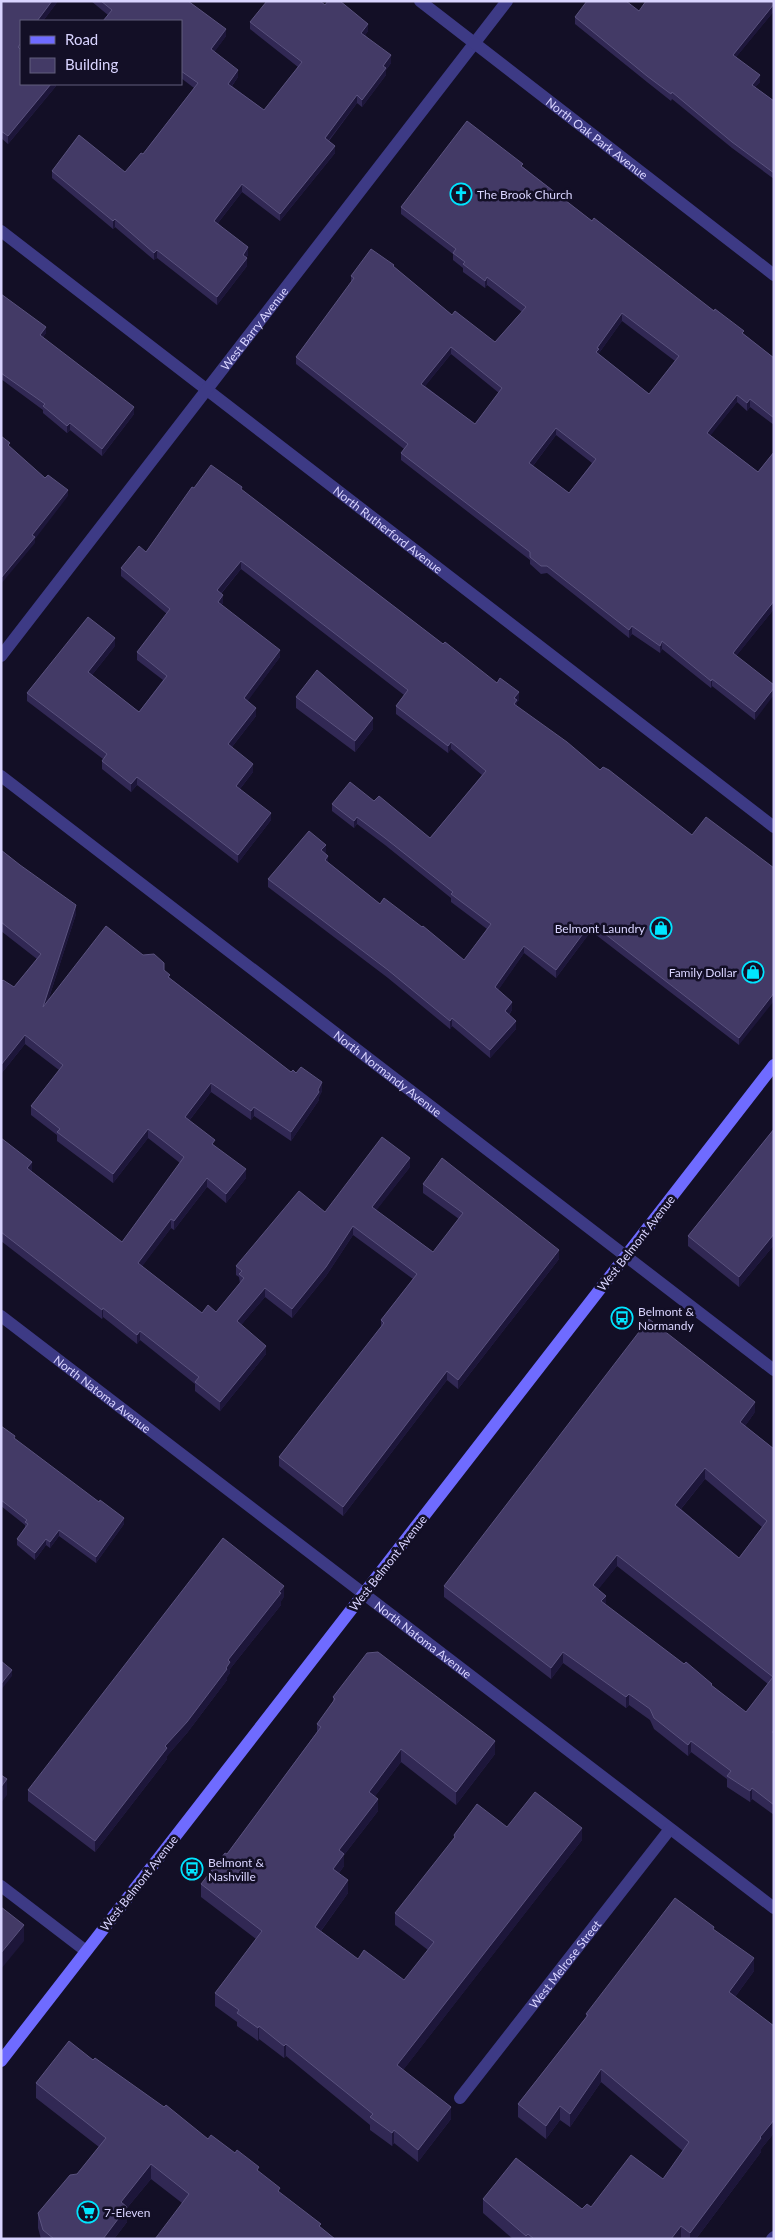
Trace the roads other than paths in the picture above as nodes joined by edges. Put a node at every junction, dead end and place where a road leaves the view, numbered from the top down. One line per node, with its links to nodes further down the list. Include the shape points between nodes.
1 (420, 1): 3 (street, North Oak Park Avenue)
2 (507, 1): 3 (street, West Barry Avenue)
3 (474, 44): 5 (street, North Oak Park Avenue); 6 (street, West Barry Avenue)
4 (1, 231): 6 (street, North Rutherford Avenue)
5 (774, 275)
6 (207, 390): 7 (street, West Barry Avenue); 9 (street, North Rutherford Avenue)
7 (1, 656)
8 (1, 776): 11 (street, North Normandy Avenue)
9 (774, 827)
10 (774, 1065): 11 (main road, West Belmont Avenue)
11 (625, 1257): 13 (street, North Normandy Avenue); 14 (main road, West Belmont Avenue)
12 (1, 1316): 14 (street, North Natoma Avenue)
13 (774, 1370)
14 (363, 1595): 15 (street, North Natoma Avenue); 18 (main road, West Belmont Avenue)
15 (670, 1829): 17 (street, North Natoma Avenue); 20 (street, West Melrose Street)
16 (1, 1886): 18 (street)
17 (774, 1908)
18 (86, 1951): 19 (main road, West Belmont Avenue)
19 (1, 2061)
20 (460, 2098)

